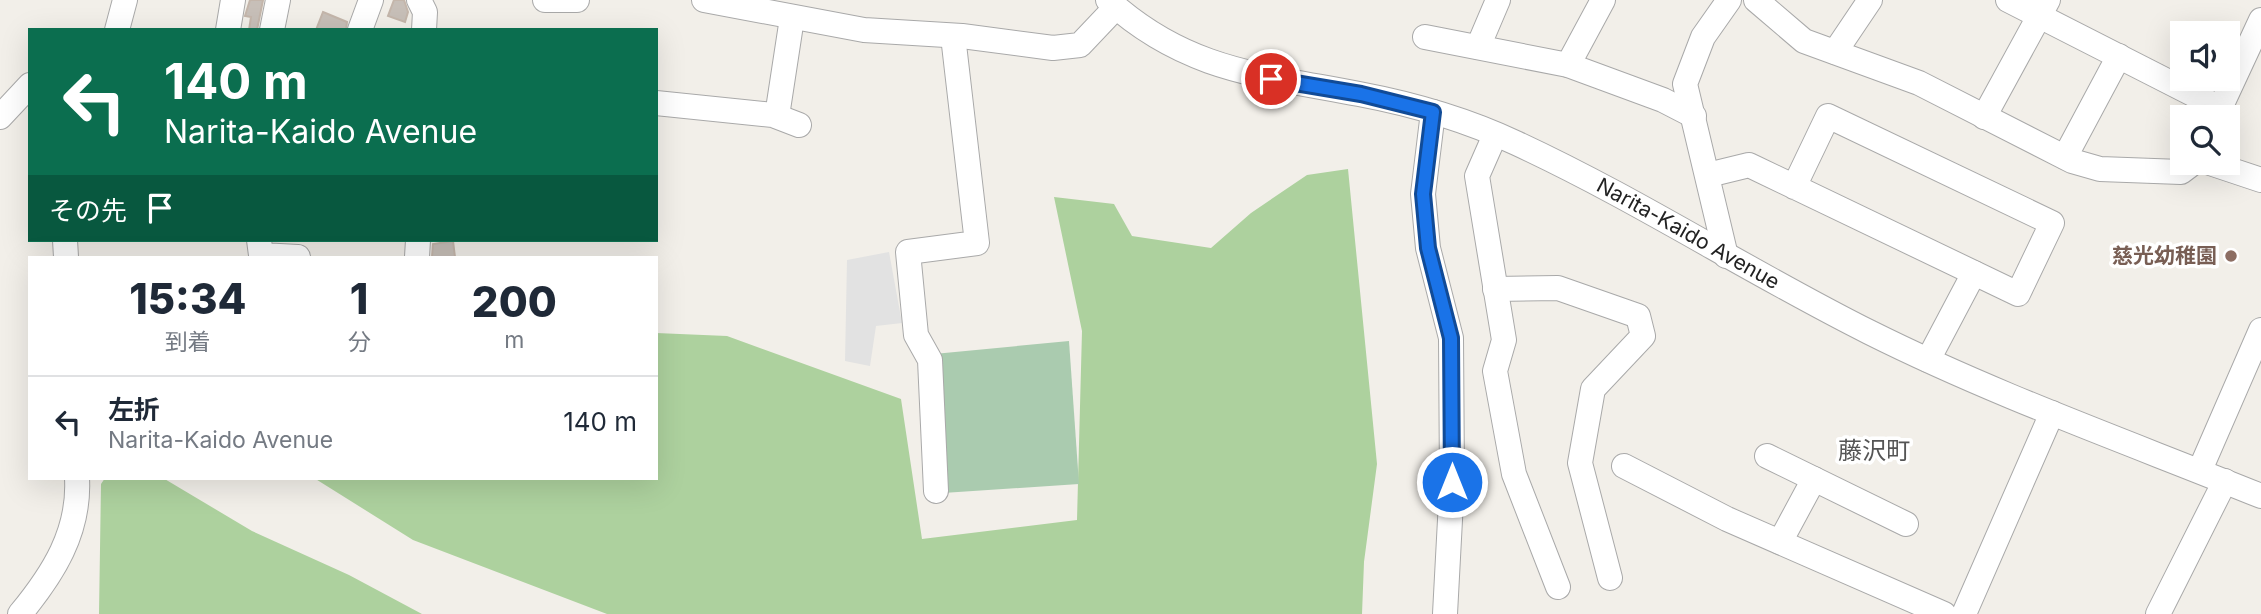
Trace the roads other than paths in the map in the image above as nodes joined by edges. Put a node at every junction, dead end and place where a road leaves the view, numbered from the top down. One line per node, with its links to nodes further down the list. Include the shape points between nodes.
1 (125, 0): 19 (street)
2 (233, 0): 20 (street)
3 (278, 0): 21 (street)
4 (370, 0): 22 (street)
5 (419, 0): 23 (street, via 425,12)
6 (545, 0): 7 (street)
7 (577, 0)
8 (704, 0): 17 (street)
9 (1498, 0): 26 (street)
10 (1603, 0): 29 (street)
11 (1729, 0): 35 (street, via 1703,37 1685,84)
12 (1756, 0): 27 (street, via 1804,41)
13 (1870, 0): 27 (street)
14 (2008, 0): 16 (street)
15 (1112, 3): 24 (street, via 1080,45 1053,48); 34 (street, Narita-Kaido Avenue, via 1159,39 1200,60)
16 (2043, 8): 28 (street); 37 (street)
17 (792, 18): 24 (street, via 864,30); 31 (street, via 788,121)
18 (2261, 20): 33 (street)
19 (118, 28)
20 (228, 28)
21 (272, 28)
22 (361, 28)
23 (424, 28)
24 (953, 36): 59 (street, via 977,243 908,252 916,335 930,360)
25 (1425, 37): 26 (street)
26 (1479, 47): 29 (street)
27 (1835, 51): 37 (street, via 1919,83)
28 (2119, 56): 32 (street); 39 (street)
29 (1568, 65): 35 (street)
30 (28, 87): 36 (street)
31 (658, 103)
32 (2204, 105)
33 (2222, 105)
34 (1433, 112): 38 (street, Narita-Kaido Avenue); 66 (street, via 1423,194 1428,248 1451,338 1452,482)
35 (1694, 116): 42 (street)
36 (0, 117)
37 (1984, 117): 39 (street)
38 (1495, 135): 47 (street, Narita-Kaido Avenue, via 1619,196); 49 (street, via 1477,176)
39 (2065, 157): 40 (street, via 2100,169)
40 (2170, 172)
41 (2240, 173): 43 (street)
42 (1709, 175): 44 (street, via 1749,165); 47 (street)
43 (2261, 180)
44 (1794, 187): 48 (street); 48 (street, via 1828,116 2052,223 2018,294)
45 (259, 242): 46 (street, via 261,255)
46 (273, 256)
47 (1726, 256): 51 (street, Narita-Kaido Avenue)
48 (1974, 273): 51 (street)
49 (1495, 289): 63 (street, via 1558,288 1638,316 1643,336 1593,389 1580,463); 64 (street, via 1504,340 1495,371 1514,474)
50 (2261, 330): 55 (street)
51 (1928, 360): 52 (street, Narita-Kaido Avenue)
52 (2052, 413): 55 (street, Narita-Kaido Avenue); 68 (street)
53 (1767, 456): 56 (street)
54 (1624, 466): 62 (street)
55 (2200, 470): 58 (street, Narita-Kaido Avenue)
56 (1814, 479): 61 (street); 62 (street)
57 (77, 480): 65 (street, via 71,530 60,561)
58 (2225, 481): 60 (street, Narita-Kaido Avenue); 69 (street)
59 (936, 491)
60 (2261, 496)
61 (1906, 524)
62 (1780, 542): 67 (street)
63 (1610, 578)
64 (1558, 587)
65 (20, 614)
66 (1445, 614)
67 (1944, 614)
68 (1964, 614)
69 (2158, 614)

